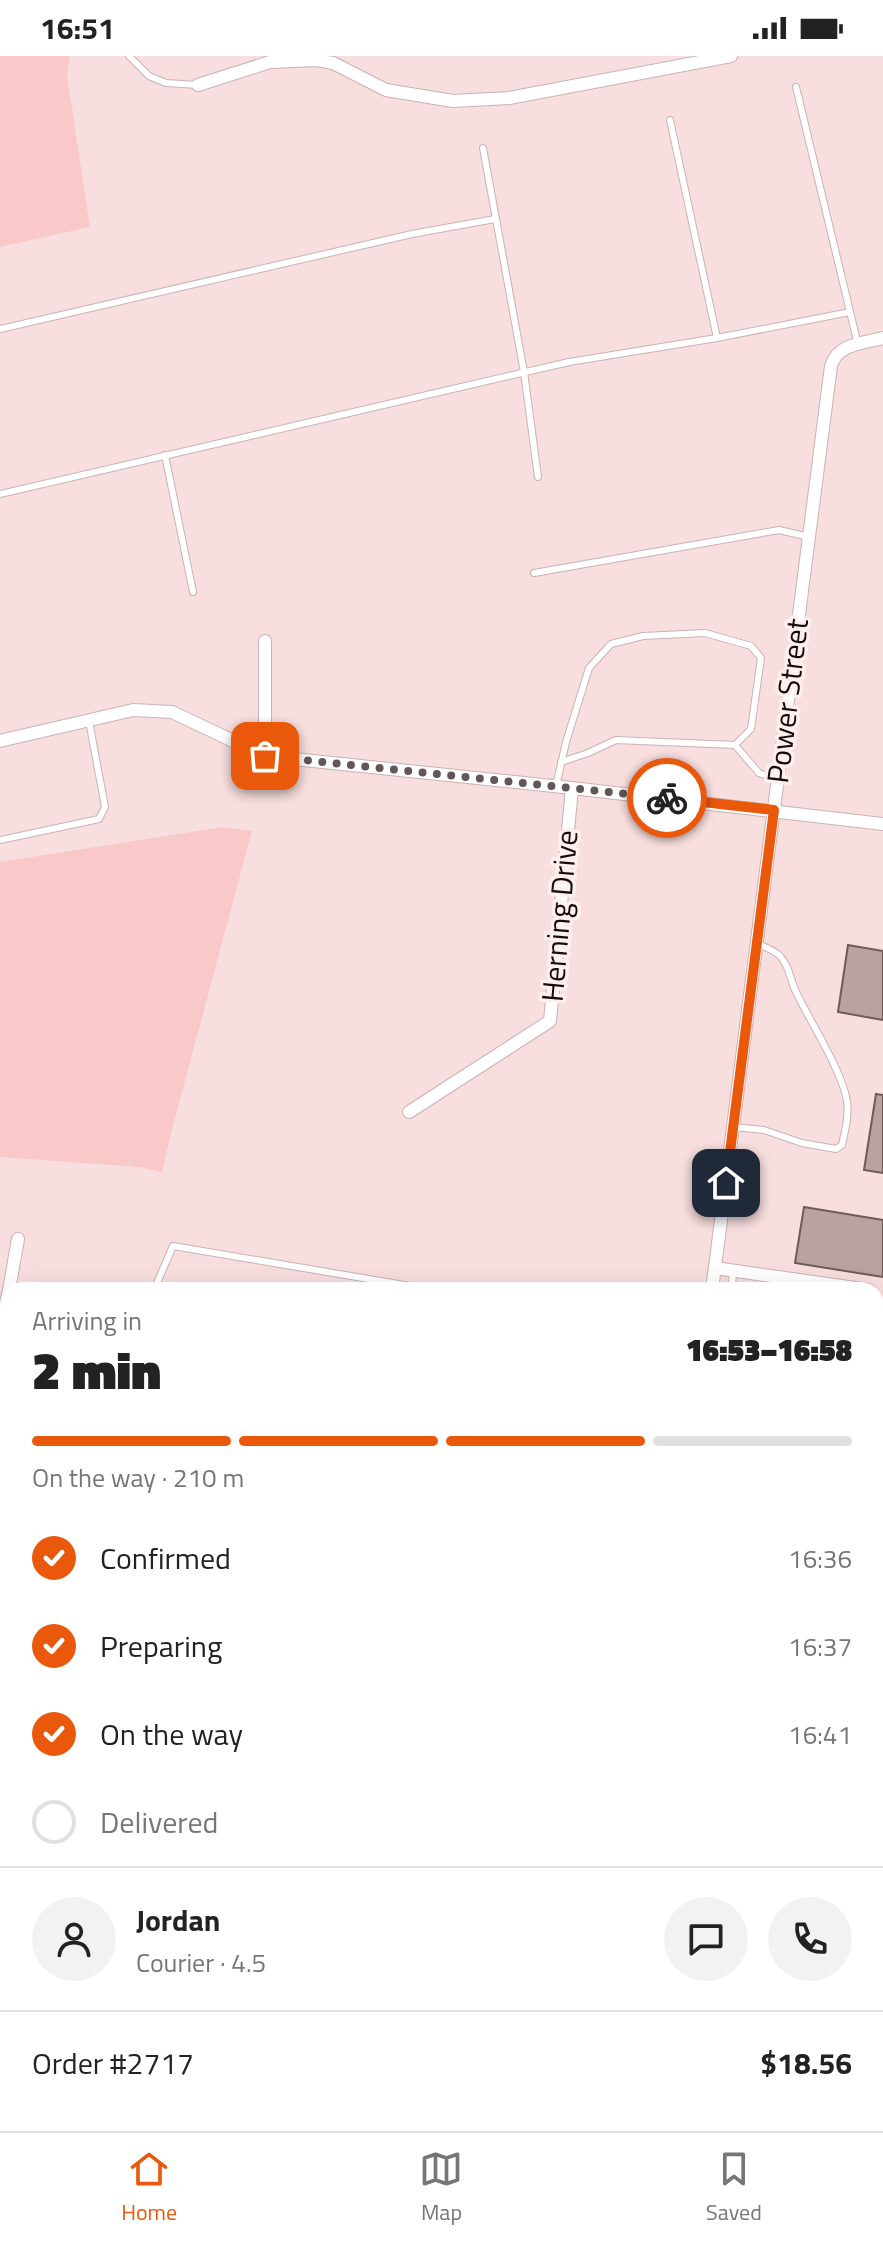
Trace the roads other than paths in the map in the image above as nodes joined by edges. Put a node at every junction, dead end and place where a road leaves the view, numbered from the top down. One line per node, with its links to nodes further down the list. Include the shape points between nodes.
1 (129, 56): 3 (lane, via 149,76)
2 (731, 56): 3 (street, via 509,98 453,101 386,90 317,60 270,62)
3 (198, 85)
4 (796, 87): 8 (lane)
5 (670, 120): 10 (lane)
6 (483, 148): 7 (lane)
7 (495, 219): 9 (lane); 13 (lane)
8 (850, 312): 10 (lane); 12 (lane)
9 (0, 329)
10 (717, 338): 13 (lane)
11 (883, 338): 12 (street, Power Street)
12 (858, 345): 17 (street, Power Street, via 838,352 831,366)
13 (524, 372): 14 (lane); 15 (lane)
14 (165, 455): 16 (lane); 19 (lane)
15 (538, 477)
16 (0, 494)
17 (809, 537): 18 (lane, via 779,530); 26 (street, Power Street)
18 (534, 573)
19 (193, 592)
20 (265, 641): 24 (street)
21 (89, 721): 22 (street); 24 (street, via 133,710 172,712); 31 (lane, via 105,807 99,819)
22 (0, 741)
23 (735, 745): 25 (lane, via 616,740); 25 (lane, via 751,729 761,658 751,646 705,633 643,636 611,644 589,668); 26 (lane, via 759,773)
24 (265, 756): 27 (street)
25 (561, 762): 27 (lane)
26 (779, 780): 29 (street, Power Street)
27 (556, 786): 28 (street)
28 (572, 788): 29 (street); 33 (street, Herning Drive, via 550,1021)
29 (774, 810): 30 (street); 32 (street, Power Street)
30 (883, 824)
31 (0, 840)
32 (757, 943): 34 (street, Power Street); 34 (lane, via 778,954 789,968 794,989 831,1058 847,1100 847,1117 842,1145 836,1149)
33 (409, 1112)
34 (733, 1127): 36 (street, Power Street)
35 (18, 1239): 38 (street)
36 (715, 1268): 37 (street); 41 (street, Power Street)
37 (733, 1270): 42 (lane); 43 (street)
38 (10, 1282)
39 (157, 1282): 40 (lane, via 173,1246)
40 (387, 1282)
41 (713, 1282)
42 (732, 1282)
43 (815, 1282)

